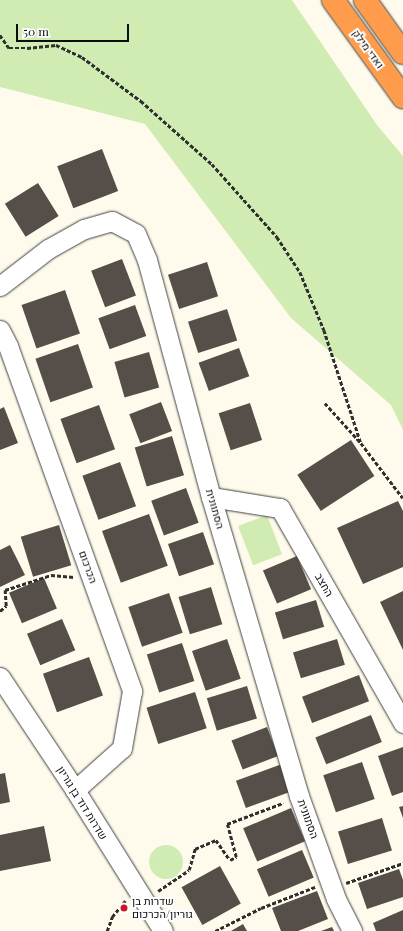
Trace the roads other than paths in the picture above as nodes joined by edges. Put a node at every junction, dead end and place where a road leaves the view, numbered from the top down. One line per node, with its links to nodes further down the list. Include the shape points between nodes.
1 (333, 0): 4 (highway, ואדי מילק)
2 (366, 0): 3 (highway)
3 (403, 53)
4 (403, 98)
5 (0, 286): 7 (street, הסתוונית, via 48,249 84,229 112,221 136,234 147,260)
6 (0, 330): 10 (street, הכרכום, via 8,346 132,691 122,748)
7 (211, 497): 9 (street, החצב, via 280,508); 12 (street, הסתוונית, via 299,796 336,899)
8 (0, 677): 10 (street, שדרות דוד בן גוריון)
9 (403, 723)
10 (75, 790): 11 (street, שדרות דוד בן גוריון)
11 (163, 931)
12 (352, 931)

